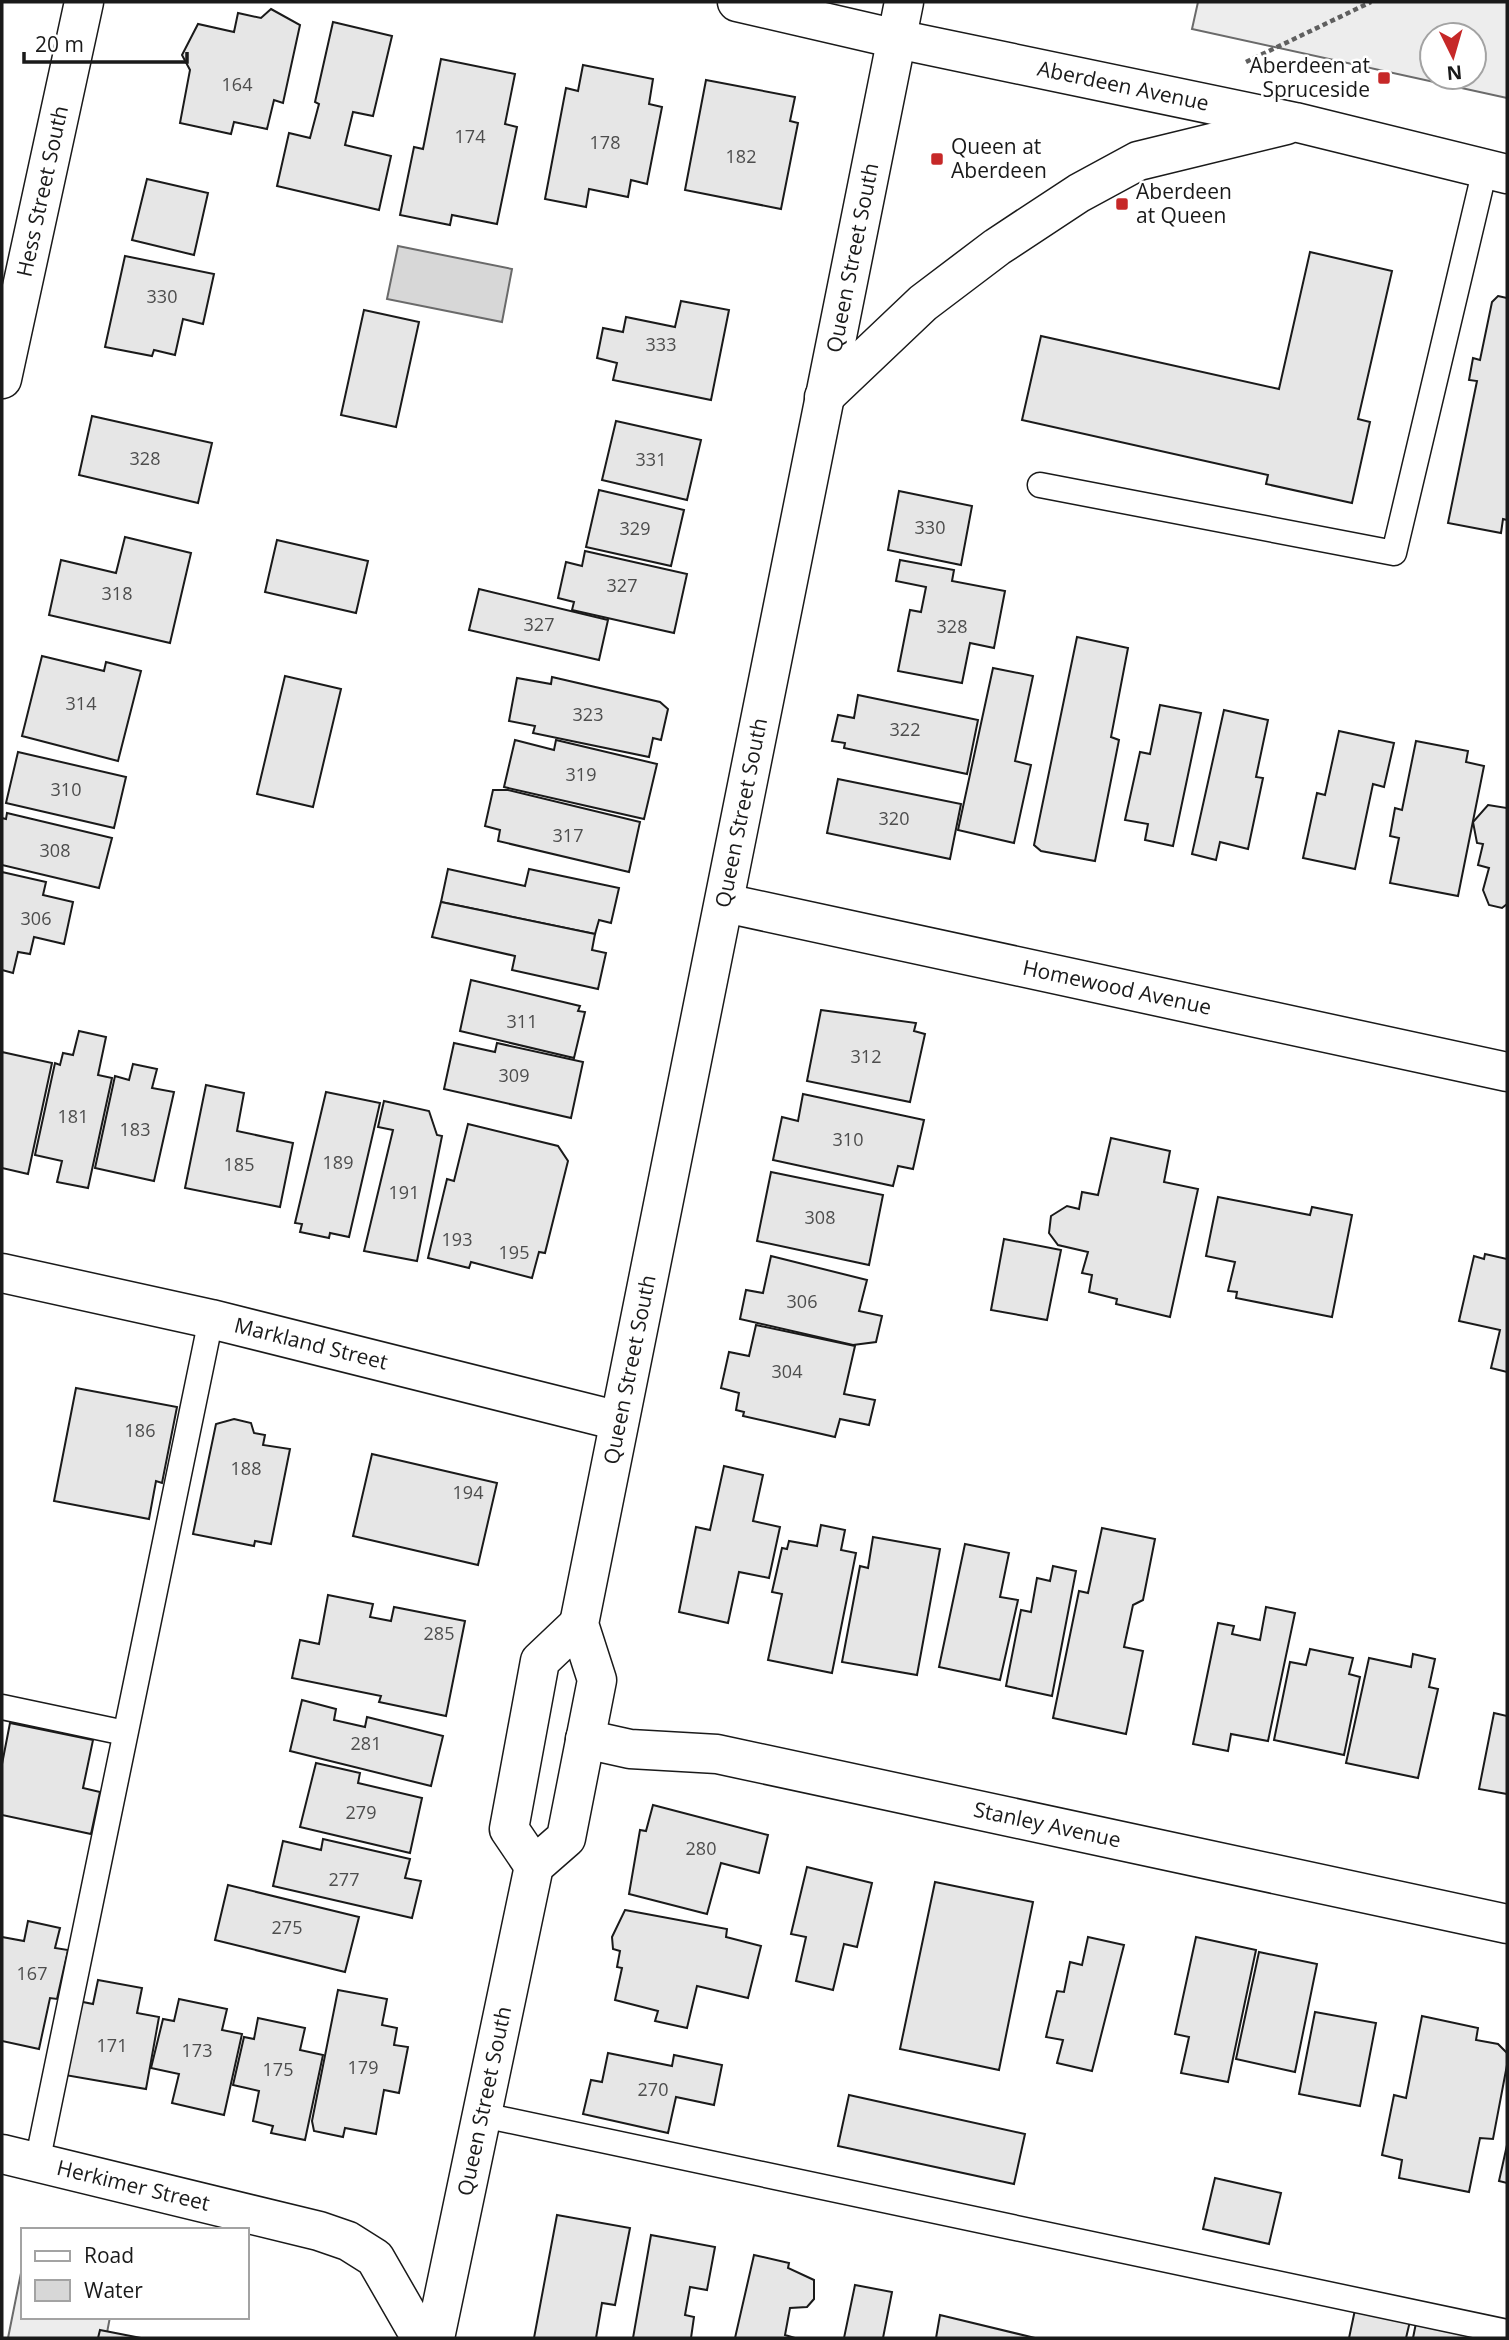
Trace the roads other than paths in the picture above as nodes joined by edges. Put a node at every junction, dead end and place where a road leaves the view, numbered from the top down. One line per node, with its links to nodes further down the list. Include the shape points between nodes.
1 (84, 2): 7 (main road, Hess Street South)
2 (737, 2): 4 (main road, Aberdeen Avenue)
3 (904, 2): 4 (main road, Queen Street South)
4 (897, 38): 5 (main road, Aberdeen Avenue); 8 (main road, Queen Street South)
5 (1296, 122): 6 (main road, Aberdeen Avenue); 8 (main road, via 1138,161 1079,193 923,303)
6 (1496, 171): 9 (lane, via 1394,553)
7 (2, 379)
8 (824, 397): 10 (main road, Queen Street South)
9 (1040, 485)
10 (725, 904): 11 (main road, Homewood Avenue); 14 (main road, Queen Street South)
11 (1507, 1072)
12 (2, 1273): 13 (main road, Markland Street)
13 (211, 1319): 14 (main road, Markland Street); 17 (lane)
14 (619, 1421): 15 (main road, Queen Street South)
15 (579, 1624): 18 (main road, Queen Street South, via 597,1680); 19 (main road, via 540,1661 509,1829)
16 (2, 1707): 17 (lane)
17 (125, 1733): 22 (lane)
18 (585, 1739): 19 (main road, Queen Street South, via 566,1838); 20 (main road, Stanley Avenue, via 630,1749 717,1754)
19 (534, 1866): 21 (main road, Queen Street South)
20 (1507, 1924)
21 (483, 2115): 23 (lane); 25 (main road, Queen Street South)
22 (19, 2159): 24 (main road, Herkimer Street, via 348,2241 374,2258)
23 (1507, 2332)
24 (421, 2338)
25 (435, 2338)

